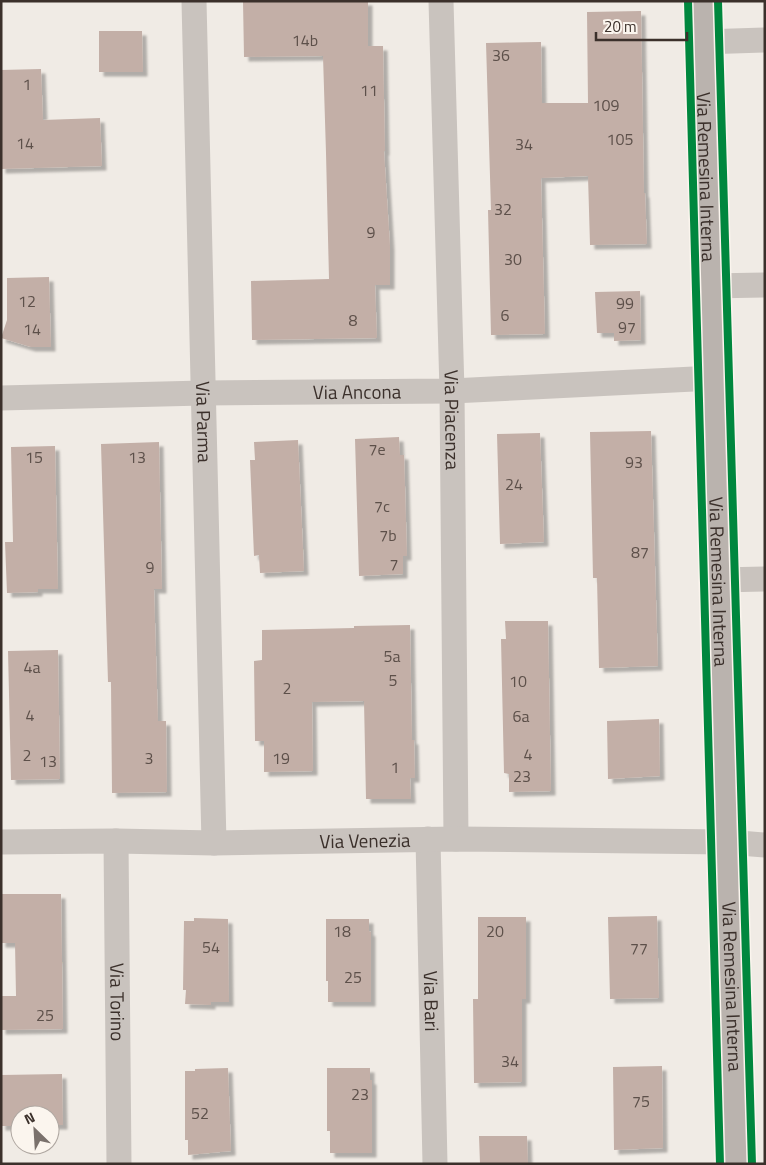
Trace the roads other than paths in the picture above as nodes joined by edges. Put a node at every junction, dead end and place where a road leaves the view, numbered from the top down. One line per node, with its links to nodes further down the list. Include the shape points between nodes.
1 (194, 1): 10 (street, Via Parma)
2 (440, 1): 9 (street, Via Piacenza)
3 (701, 1): 5 (street, Via Remesina Interna)
4 (765, 40): 5 (street)
5 (702, 42): 7 (street, Via Remesina Interna)
6 (765, 285): 7 (street)
7 (710, 286): 8 (street, Via Remesina Interna)
8 (714, 378): 9 (street, Via Ancona); 13 (street, Via Remesina Interna)
9 (452, 391): 10 (street, Via Ancona); 15 (street, Via Piacenza)
10 (203, 393): 11 (street, Via Ancona); 19 (street, Via Parma)
11 (1, 398)
12 (765, 579): 13 (street)
13 (720, 580): 18 (street, Via Remesina Interna)
14 (428, 839): 15 (street, Via Venezia); 19 (street, Via Venezia); 22 (street, Via Bari)
15 (456, 839): 18 (street, Via Venezia)
16 (116, 841): 17 (street, Via Venezia); 19 (street, Via Venezia); 21 (street, Via Torino)
17 (1, 842)
18 (727, 842): 20 (street, Via Venezia); 23 (street, Via Remesina Interna)
19 (214, 843)
20 (765, 846)
21 (119, 1164)
22 (436, 1164)
23 (739, 1164)

